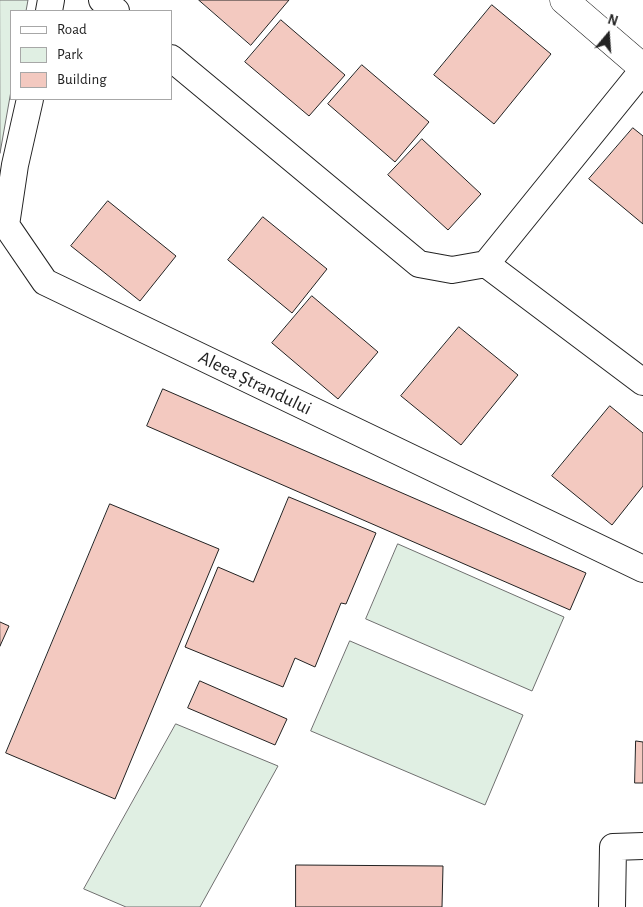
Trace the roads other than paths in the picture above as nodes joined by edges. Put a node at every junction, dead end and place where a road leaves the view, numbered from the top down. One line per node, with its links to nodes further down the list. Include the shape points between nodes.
1 (102, 0): 3 (street)
2 (564, 0): 5 (main road)
3 (115, 10)
4 (172, 59): 7 (street, via 419,264 452,270)
5 (643, 69): 7 (street)
6 (30, 100): 9 (street, Aleea Ștrandului, via 6,225 45,282)
7 (486, 264): 8 (street)
8 (643, 382)
9 (643, 569)
10 (643, 846): 11 (street, via 613,847)
11 (612, 907)

